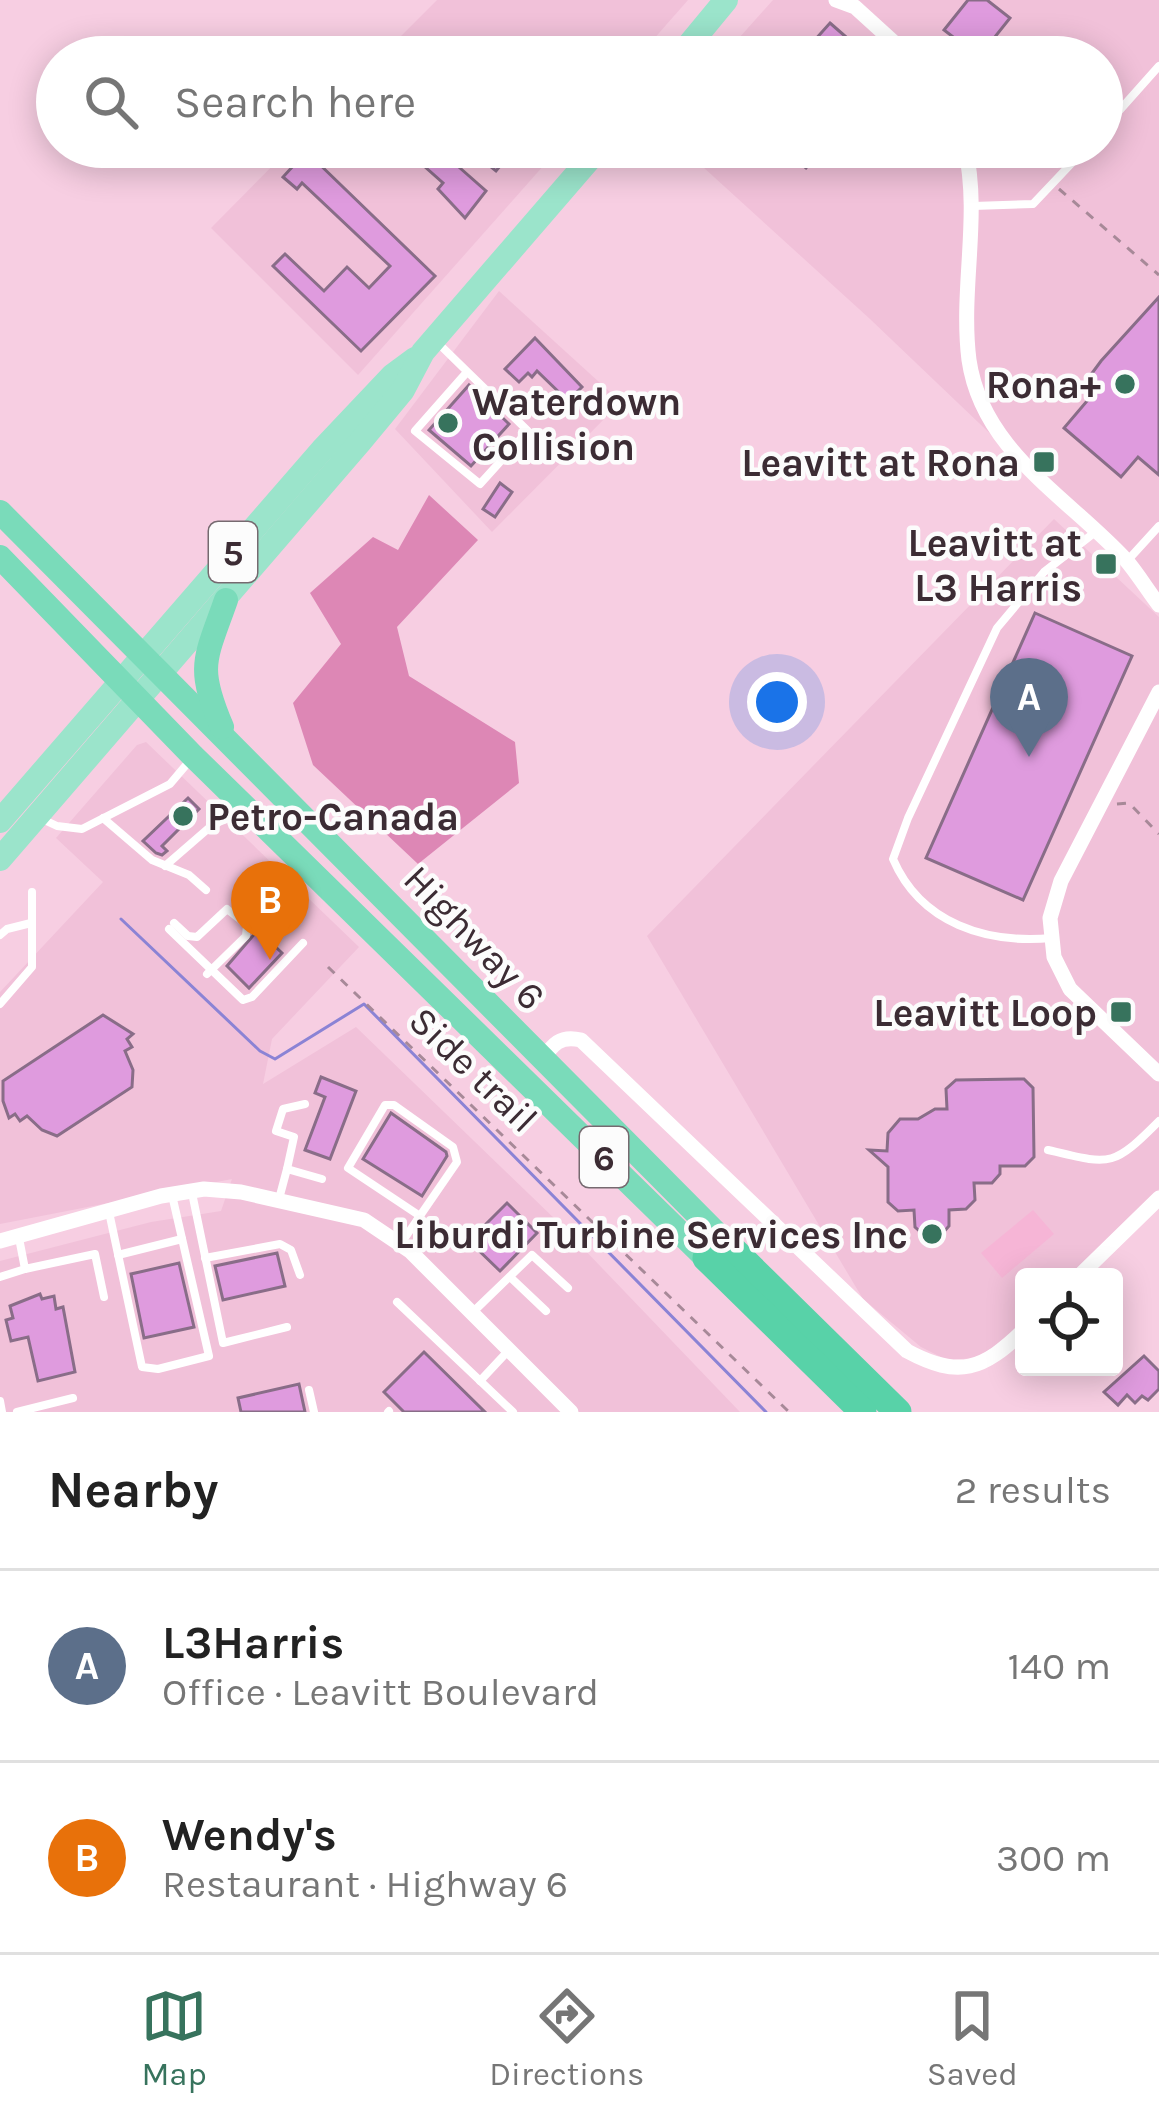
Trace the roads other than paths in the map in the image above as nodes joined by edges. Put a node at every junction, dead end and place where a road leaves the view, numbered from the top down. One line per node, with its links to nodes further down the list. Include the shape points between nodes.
1 (726, 0): 4 (main road)
2 (836, 0): 3 (street)
3 (854, 3): 5 (street)
4 (696, 36)
5 (888, 36)
6 (1159, 66): 7 (lane)
7 (1123, 106)
8 (583, 168): 12 (main road, 5)
9 (970, 168): 11 (street)
10 (1068, 168): 11 (lane, via 1033,204)
11 (973, 206): 16 (street, via 970,363 992,426)
12 (429, 346): 13 (lane); 19 (main road, 5, via 403,390); 21 (main road, 5, via 322,450)
13 (467, 372): 13 (lane, via 528,431 480,484 415,431)
14 (0, 512): 21 (highway, Highway 6 / 6)
15 (1159, 526): 18 (lane)
16 (1096, 532): 18 (street); 38 (lane, via 1044,572 997,628 893,859 959,928 1016,942)
17 (0, 557): 23 (highway, Highway 6 / 6)
18 (1127, 561): 20 (street)
19 (226, 600): 22 (main road, 5); 26 (highway, via 204,673)
20 (1159, 605)
21 (144, 654): 22 (highway, Highway 6 / 6); 23 (main road, 5)
22 (162, 673): 25 (main road, 5); 26 (highway, Highway 6 / 6)
23 (119, 682): 25 (highway, Highway 6 / 6); 31 (main road, 5)
24 (1159, 692): 38 (street, via 1061,881)
25 (138, 700): 27 (highway, Highway 6 / 6); 29 (main road, 5)
26 (227, 740): 42 (highway, Highway 6 / 6)
27 (194, 756): 28 (highway, Highway 6 / 6); 30 (lane, via 170,784)
28 (246, 808): 33 (lane); 42 (highway, Highway 6 / 6)
29 (38, 818): 30 (lane, via 82,829); 32 (main road, 5)
30 (103, 818): 33 (lane)
31 (0, 821)
32 (0, 859)
33 (165, 866): 34 (lane)
34 (206, 890)
35 (32, 892): 36 (lane)
36 (32, 922): 37 (lane); 41 (lane, via 32,968)
37 (0, 935)
38 (1052, 938): 44 (street, via 1070,989)
39 (304, 943): 40 (lane, via 247,1000)
40 (209, 972): 40 (lane, via 246,936 247,925 227,909 197,937 172,926)
41 (0, 1004)
42 (511, 1048): 43 (highway, Highway 6 / 6); 60 (highway, Highway 6 / 6)
43 (542, 1061): 60 (highway, Highway 6 / 6); 74 (street, via 563,1038 581,1040 907,1352 962,1370)
44 (1159, 1074)
45 (305, 1104): 48 (lane, via 283,1109 276,1131 294,1137)
46 (1159, 1121): 47 (lane, via 1115,1160)
47 (1048, 1150)
48 (287, 1169): 49 (lane); 53 (lane)
49 (322, 1179)
50 (192, 1192): 51 (street); 53 (street); 62 (lane)
51 (172, 1195): 54 (street); 57 (lane)
52 (1159, 1198): 63 (street)
53 (279, 1200): 59 (street, via 364,1220)
54 (108, 1210): 56 (street); 61 (lane)
55 (420, 1216): 55 (lane, via 457,1162 453,1147 385,1106 348,1168); 59 (lane)
56 (19, 1236): 58 (street); 64 (lane)
57 (182, 1239): 61 (lane); 61 (lane, via 209,1356 158,1369 142,1366)
58 (0, 1241)
59 (401, 1244): 72 (street)
60 (714, 1249): 85 (highway, Highway 6 / 6); 86 (highway, Highway 6 / 6)
61 (118, 1255)
62 (205, 1258): 65 (lane, via 280,1244); 73 (lane, via 223,1343)
63 (1087, 1268)
64 (25, 1269): 66 (lane); 69 (lane, via 94,1254)
65 (300, 1275)
66 (0, 1277)
67 (510, 1277): 68 (lane, via 532,1255); 71 (lane); 72 (lane)
68 (568, 1288)
69 (104, 1297)
70 (397, 1302): 76 (lane)
71 (546, 1311)
72 (472, 1313): 75 (street)
73 (287, 1328)
74 (1015, 1338)
75 (509, 1350): 76 (lane); 84 (street)
76 (480, 1381): 83 (lane)
77 (309, 1390): 82 (lane)
78 (73, 1398): 81 (lane)
79 (0, 1401): 80 (lane)
80 (2, 1412)
81 (16, 1412)
82 (314, 1412)
83 (513, 1412)
84 (571, 1412)
85 (862, 1412)
86 (898, 1412)

